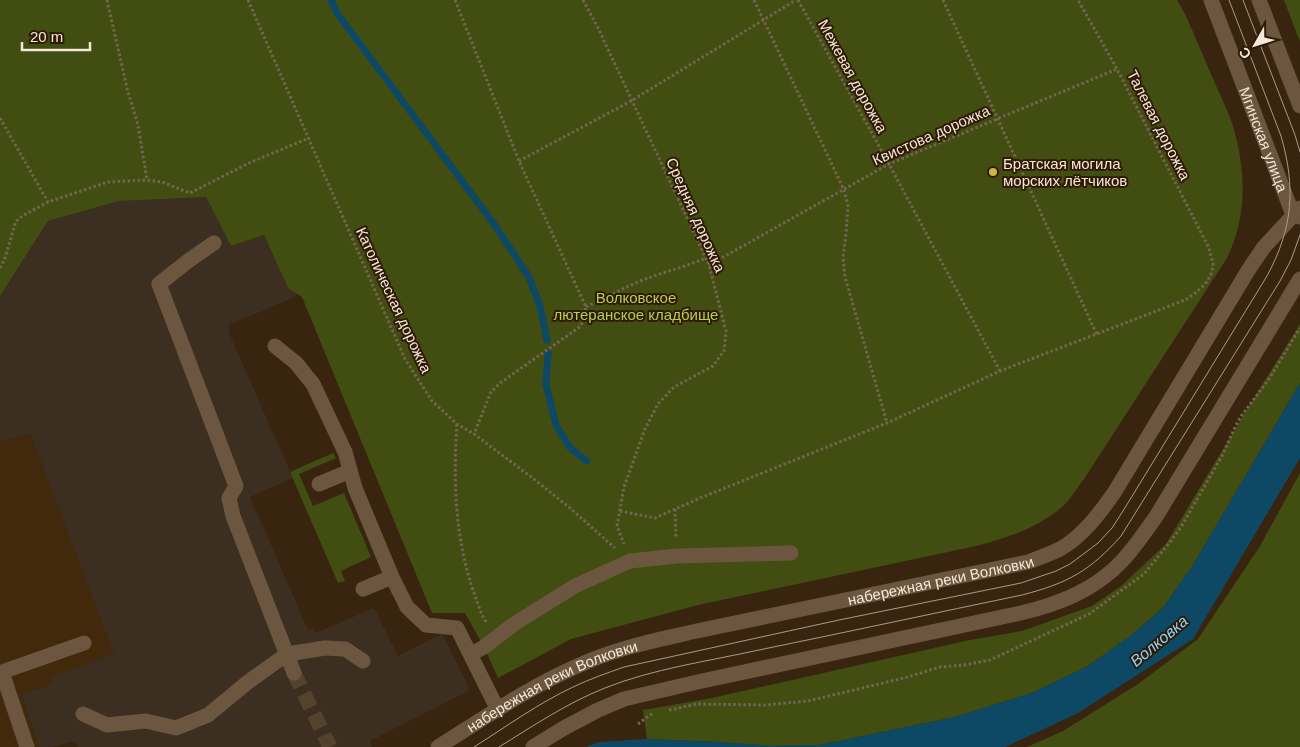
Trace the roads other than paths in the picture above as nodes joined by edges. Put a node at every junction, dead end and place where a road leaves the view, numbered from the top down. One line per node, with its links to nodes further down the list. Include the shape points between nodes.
1 (1211, 0): 4 (street, Мгинская улица)
2 (1259, 0): 3 (street)
3 (1300, 106)
4 (1298, 213): 19 (street, набережная реки Волковки, via 1264,247 1119,485 1101,512 1071,542 1028,562 642,643 590,660)
5 (214, 243): 14 (street, via 159,284 236,486 229,498 233,516)
6 (1300, 279): 23 (street, via 1135,546 1110,574 1089,588 1047,607 624,699)
7 (275, 346): 8 (street, via 314,384)
8 (350, 470): 9 (street); 11 (street)
9 (319, 484)
10 (792, 553): 15 (street, via 677,556 630,561 575,586)
11 (392, 577): 12 (street); 15 (street, via 408,607 426,625 457,628)
12 (363, 589)
13 (84, 643): 18 (street, via 2,672)
14 (287, 654): 16 (street, via 325,648 344,649); 17 (street); 20 (street, via 208,715 176,728 146,721 107,725)
15 (470, 654): 19 (street)
16 (363, 661)
17 (294, 673)
18 (7, 707): 21 (street)
19 (498, 710): 22 (street, набережная реки Волковки)
20 (83, 714)
21 (27, 747)
22 (438, 747)
23 (533, 747)

